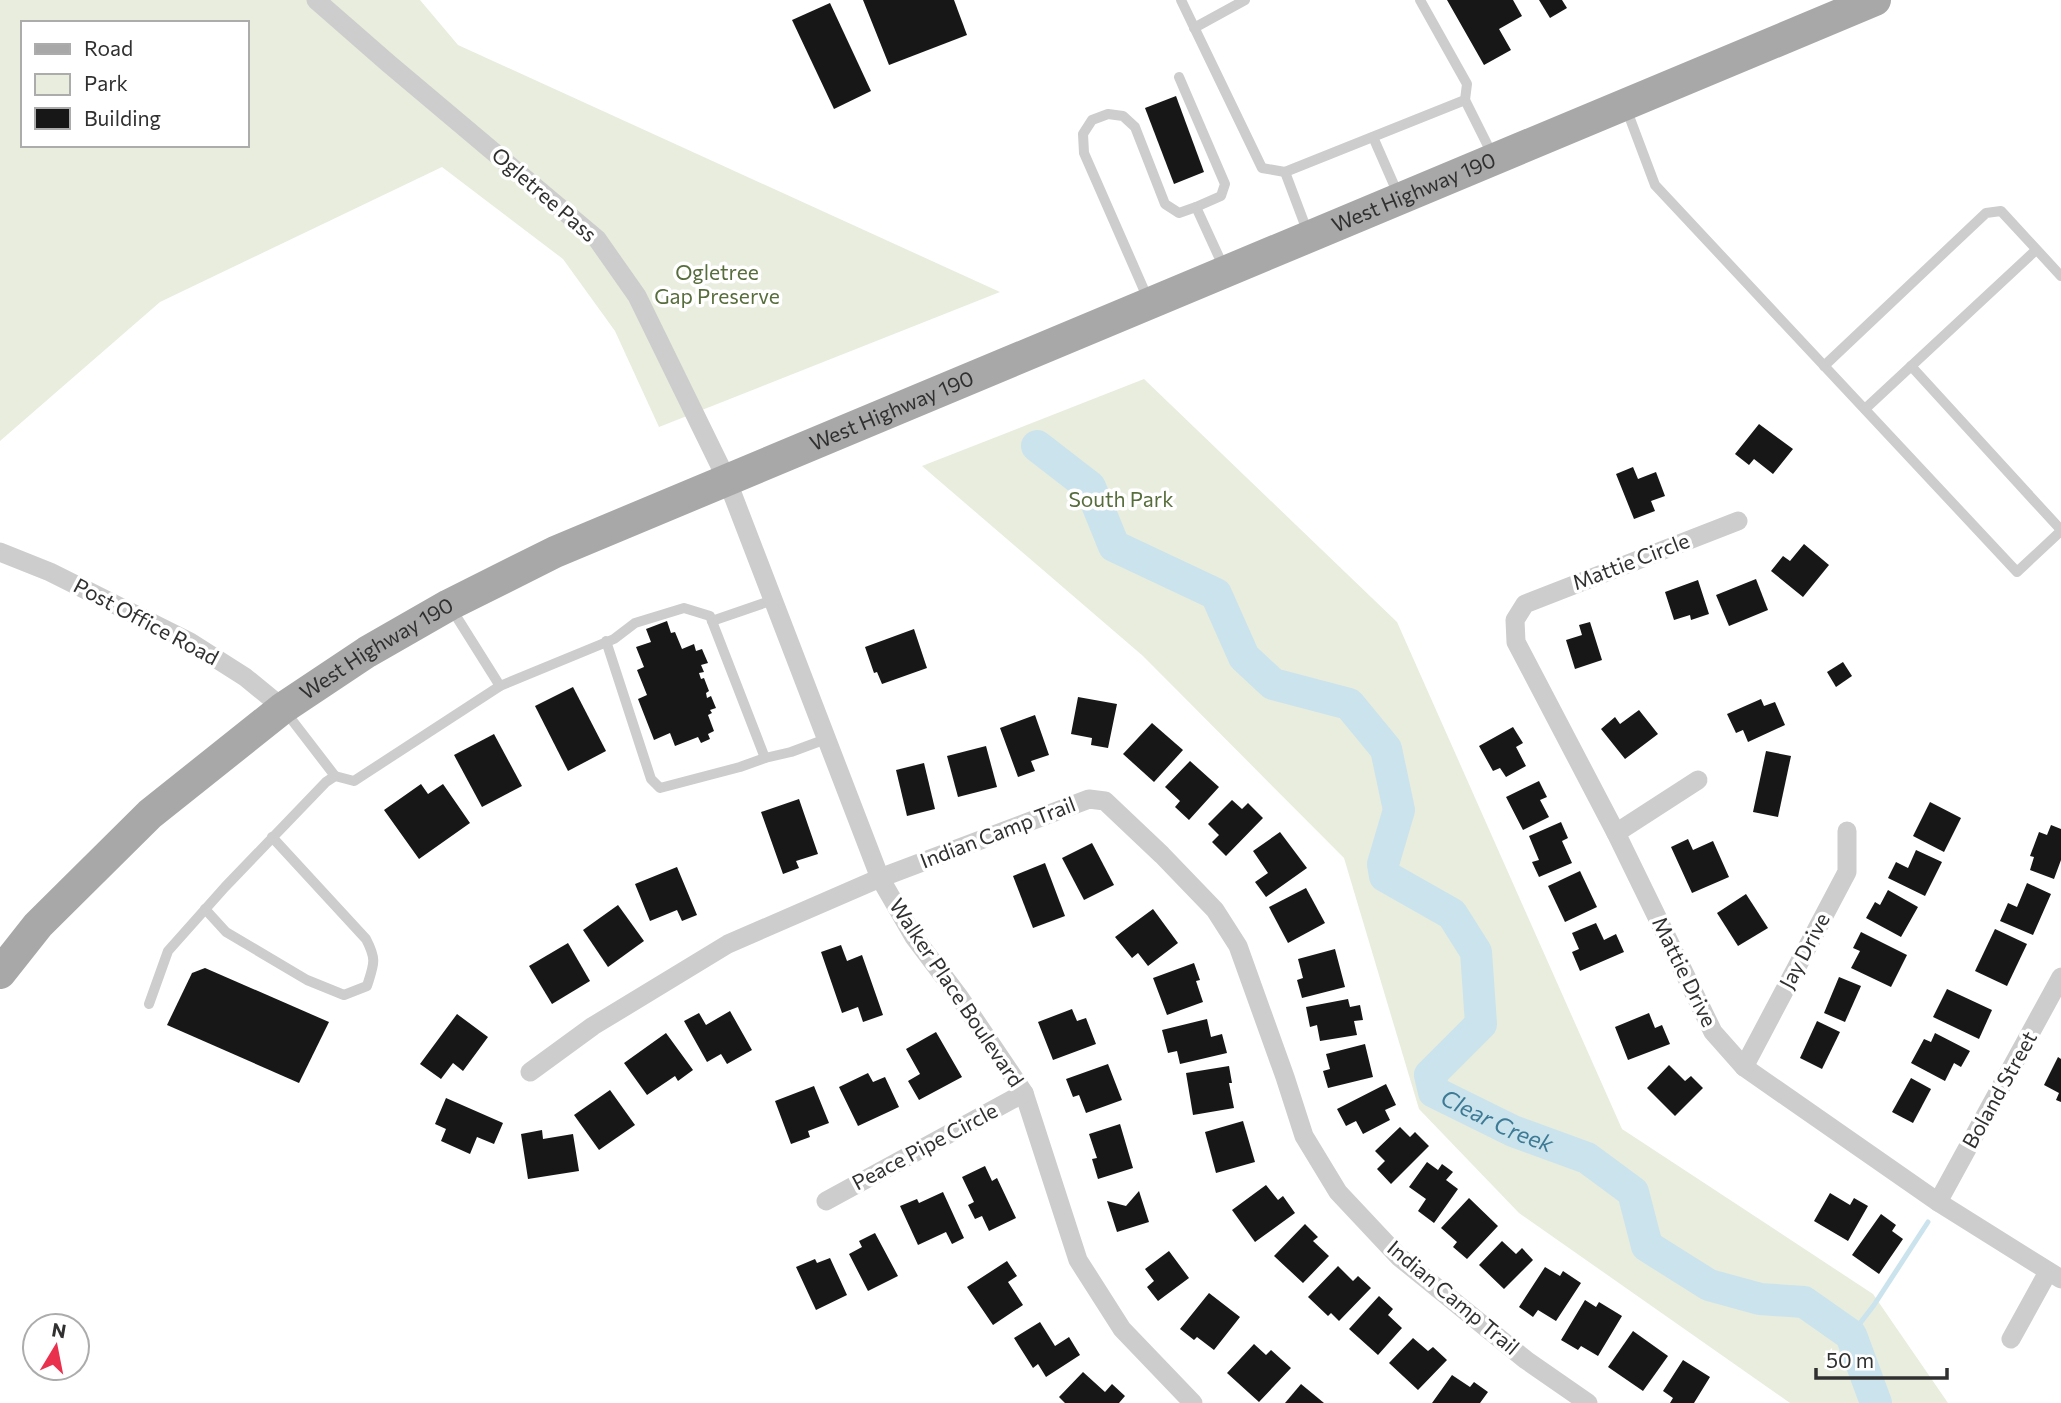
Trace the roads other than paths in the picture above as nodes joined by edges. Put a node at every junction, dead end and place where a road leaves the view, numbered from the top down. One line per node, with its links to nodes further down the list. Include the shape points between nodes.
1 (316, 0): 23 (street, Ogletree Pass, via 597,239 637,296)
2 (1181, 0): 6 (lane)
3 (1245, 0): 6 (lane)
4 (1420, 0): 8 (lane, via 1467,84)
5 (1875, 0): 9 (main road, West Highway 190)
6 (1194, 28): 12 (lane, via 1262,168)
7 (1179, 77): 14 (lane, via 1225,184 1221,196)
8 (1465, 100): 10 (lane); 11 (lane)
9 (1625, 104): 11 (main road, West Highway 190); 20 (lane, via 1655,185)
10 (1373, 137): 12 (lane); 13 (lane)
11 (1494, 159): 13 (main road, West Highway 190)
12 (1285, 172): 15 (lane)
13 (1400, 199): 15 (main road, West Highway 190)
14 (1196, 207): 17 (lane); 19 (lane, via 1179,212 1165,204 1135,127 1123,116 1108,114 1093,120 1083,134 1084,153)
15 (1309, 236): 17 (main road, West Highway 190)
16 (2036, 250): 18 (lane); 20 (lane, via 2001,211 1986,213); 21 (lane)
17 (1226, 271): 19 (main road, West Highway 190)
18 (2061, 276)
19 (1150, 303): 23 (main road, West Highway 190)
20 (1824, 366): 22 (lane)
21 (1911, 366): 22 (lane); 25 (lane)
22 (1865, 409): 25 (lane, via 2017,572)
23 (727, 480): 27 (street, Walker Place Boulevard); 29 (main road, West Highway 190, via 555,552)
24 (1738, 521): 28 (street, Mattie Circle)
25 (2061, 531)
26 (0, 552): 33 (street, Post Office Road, via 190,642 246,677)
27 (773, 600): 30 (lane); 34 (street, Walker Place Boulevard)
28 (1525, 604): 39 (street, Mattie Drive, via 1515,620 1516,642)
29 (449, 605): 32 (lane); 33 (main road, West Highway 190)
30 (712, 621): 31 (lane, via 710,616 684,608 635,623); 35 (lane)
31 (606, 641): 32 (lane); 35 (lane, via 652,779 660,788)
32 (500, 686): 36 (lane, via 354,781)
33 (283, 708): 36 (lane); 43 (main road, West Highway 190, via 150,814 38,925)
34 (826, 738): 35 (lane); 41 (street, Walker Place Boulevard)
35 (765, 758)
36 (335, 776): 40 (lane)
37 (1698, 780): 39 (street)
38 (1847, 831): 47 (street, Jay Drive, via 1847,872)
39 (1616, 833): 47 (street, Mattie Drive, via 1713,1032)
40 (272, 837): 42 (lane); 42 (lane, via 366,939 374,955 367,986 344,995 307,980 226,932)
41 (880, 878): 48 (street, Indian Camp Trail, via 728,944 593,1026); 49 (street, Walker Place Boulevard, via 914,937); 55 (street, Indian Camp Trail, via 1090,799 1105,801 1215,910 1238,946 1304,1136 1338,1192 1399,1257 1526,1360)
42 (205, 909): 45 (lane, via 168,951)
43 (0, 973)
44 (2061, 977): 46 (street, Boland Street)
45 (149, 1004)
46 (2054, 1006): 51 (street, Boland Street)
47 (1744, 1067): 51 (street, Mattie Drive)
48 (530, 1072)
49 (1024, 1093): 50 (street, Peace Pipe Circle); 54 (street, Walker Place Boulevard, via 1078,1260 1122,1329)
50 (826, 1201)
51 (1938, 1202): 52 (street, Mattie Drive)
52 (2055, 1275): 53 (street)
53 (2011, 1339)
54 (1193, 1403)
55 (1588, 1403)

